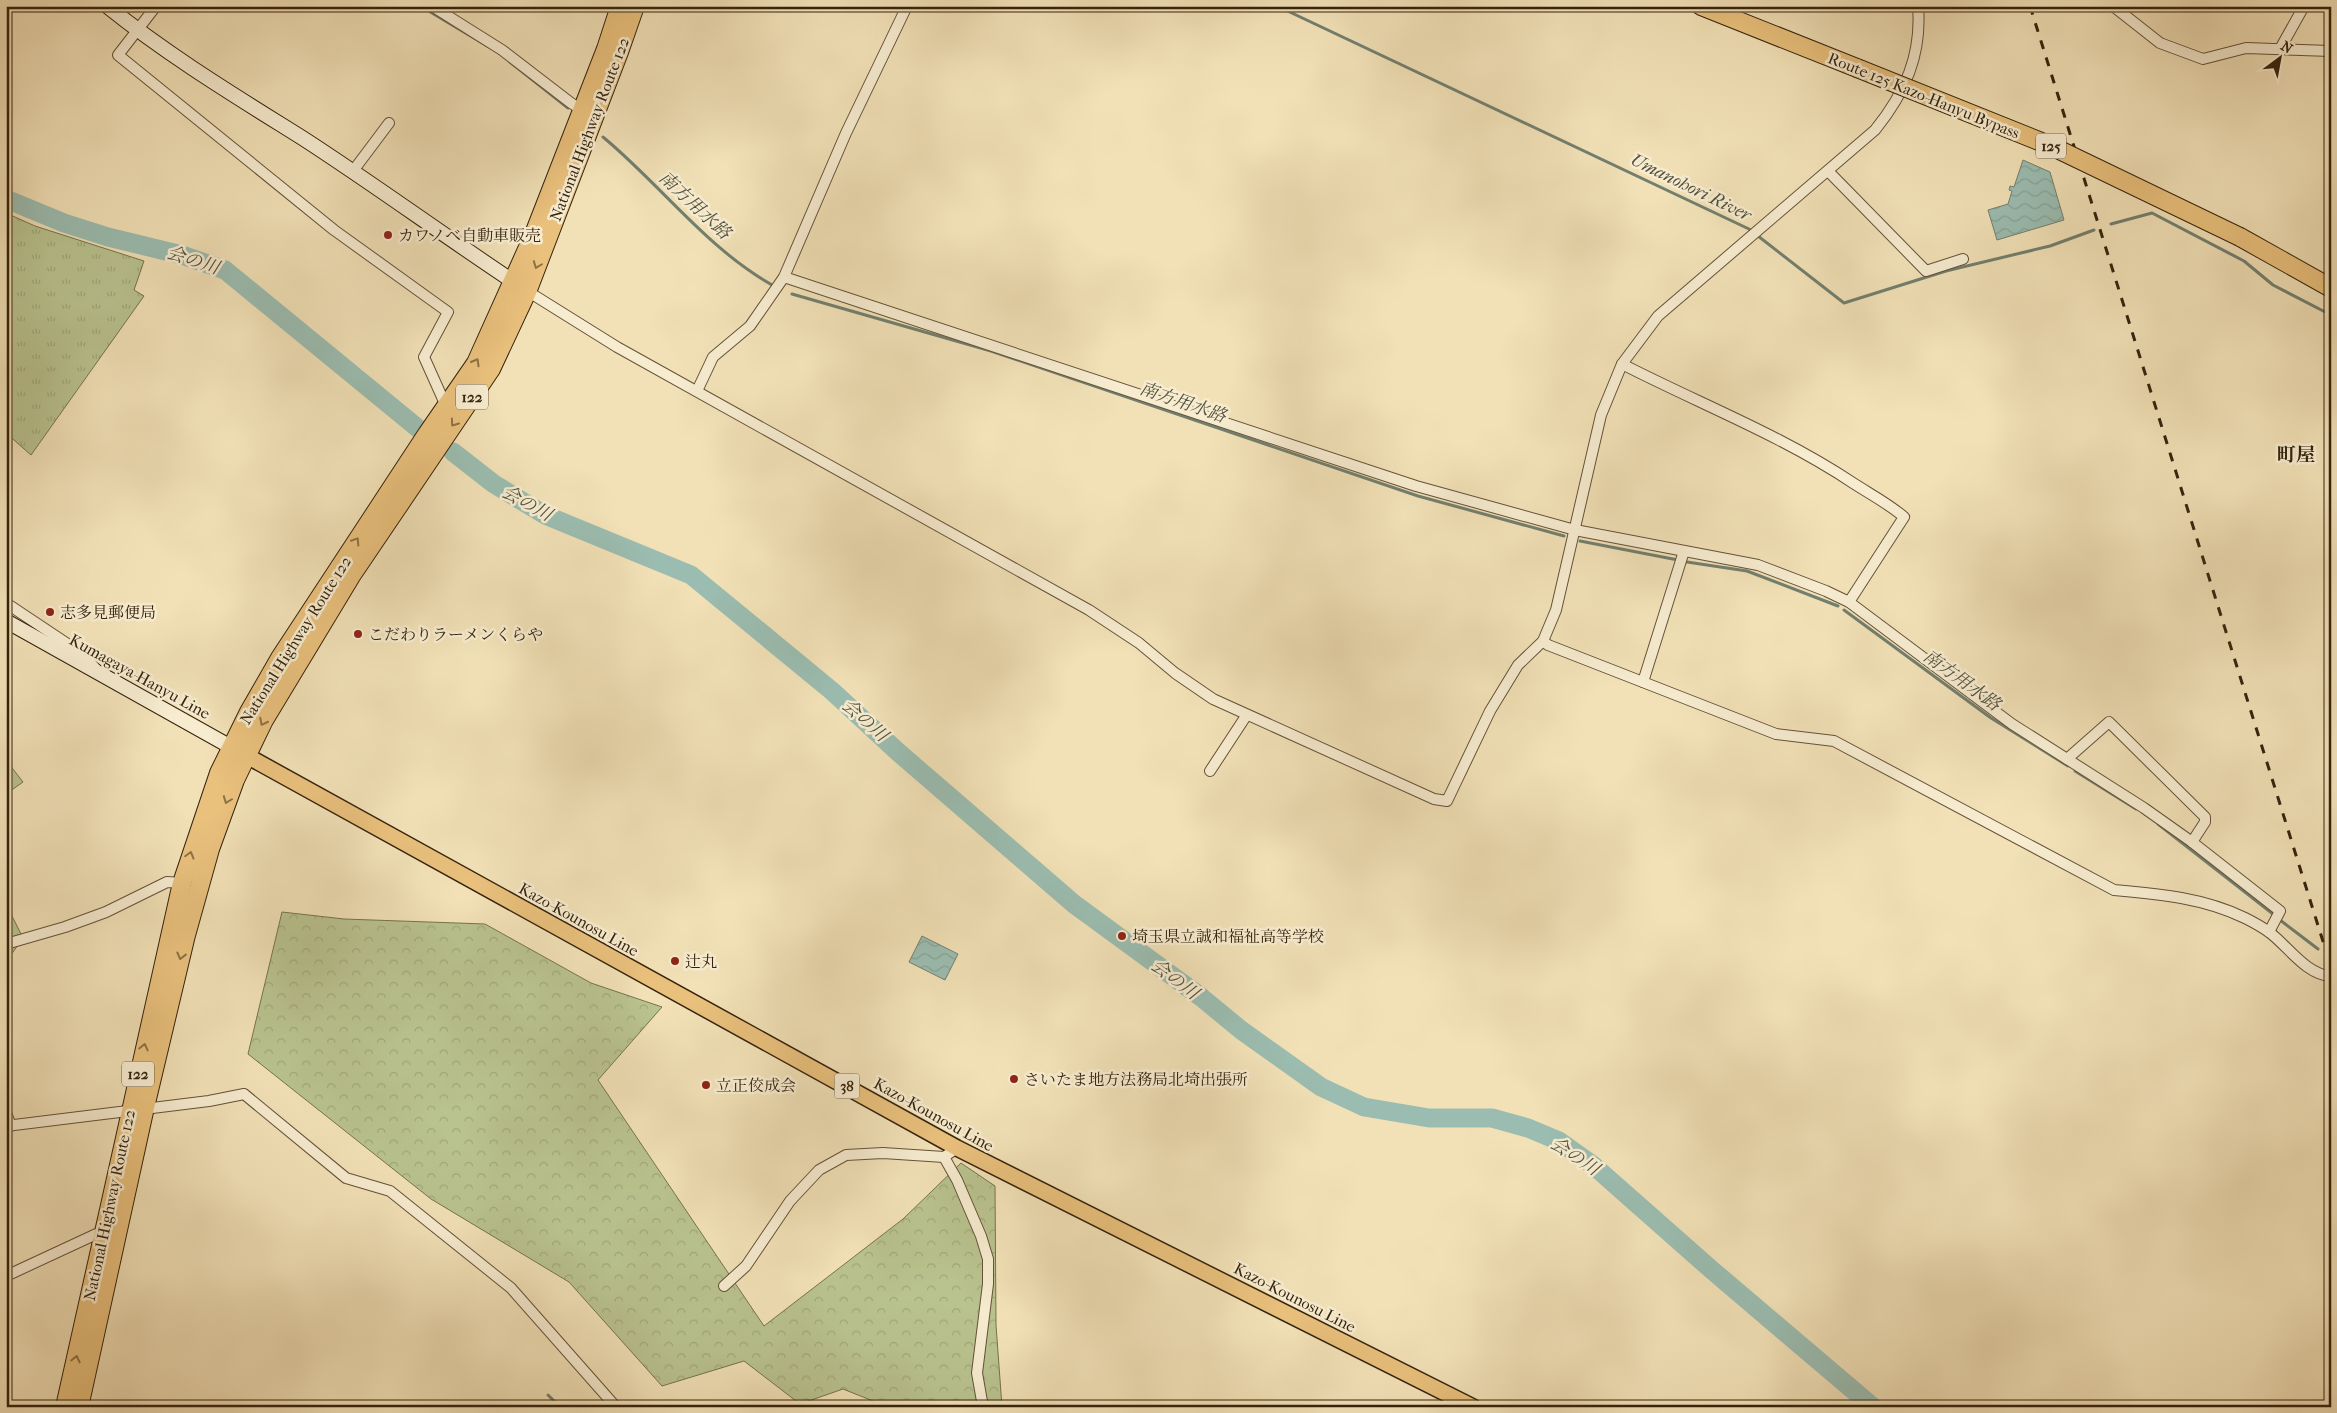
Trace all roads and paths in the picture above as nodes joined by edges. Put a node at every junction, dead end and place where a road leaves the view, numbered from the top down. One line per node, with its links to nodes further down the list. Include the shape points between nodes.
1 (107, 6): 11 (street)
2 (156, 6): 11 (street)
3 (432, 6): 14 (street, via 502,50)
4 (620, 6): 14 (highway, National Highway Route 122 / 122)
5 (635, 6): 20 (highway, National Highway Route 122 / 122, one-way to 20, via 619,52)
6 (907, 6): 19 (street, via 846,133)
7 (1701, 6): 21 (highway, Route 125 Kazo-Hanyu Bypass / 125, bridge, via 2049,145 2240,237)
8 (1918, 6): 17 (street, via 1914,65 1897,102 1875,130)
9 (2113, 6): 12 (street, via 2160,43 2203,59 2246,48)
10 (2304, 6): 12 (street)
11 (136, 30): 16 (street); 24 (street, via 118,55 334,230 448,312 424,357)
12 (2280, 49): 13 (street)
13 (2331, 51)
14 (582, 110): 20 (highway, National Highway Route 122 / 122)
15 (389, 124): 16 (street)
16 (353, 171): 20 (street)
17 (1828, 171): 18 (street, via 1926,271); 22 (street, via 1658,316)
18 (1963, 259)
19 (784, 277): 23 (street, via 750,326 713,358); 25 (street, via 1416,486)
20 (520, 286): 23 (street, via 617,347); 24 (highway, National Highway Route 122 / 122, one-way to 20, via 476,363); 35 (highway, National Highway Route 122 / 122, one-way to 35, via 491,369 350,576 284,686)
21 (2331, 288)
22 (1622, 364): 25 (street, via 1601,415); 27 (street, via 1767,433 1824,464 1904,517)
23 (697, 391): 33 (street, via 1089,610 1205,694)
24 (446, 406): 34 (highway, National Highway Route 122 / 122, one-way to 24, via 285,650)
25 (1575, 530): 26 (street); 30 (street, via 1556,610)
26 (1684, 551): 27 (street, via 1758,565); 32 (street)
27 (1849, 602): 36 (street, via 2012,724)
28 (6, 603): 31 (street, via 81,653)
29 (6, 621): 31 (street, Kumagaya-Hanyu Line)
30 (1543, 641): 32 (street); 33 (street, via 1510,676 1447,801 1434,799)
31 (101, 675): 34 (street, Kumagaya-Hanyu Line)
32 (1643, 682): 40 (street, via 1776,734 1834,741 2114,890 2206,902)
33 (1246, 716): 37 (street)
34 (230, 747): 35 (main road, Kazo-Kounosu Line / 38); 39 (highway, National Highway Route 122 / 122, one-way to 34, via 206,807)
35 (247, 756): 43 (highway, National Highway Route 122 / 122, one-way to 43, via 222,814 198,887); 46 (main road, Kazo-Kounosu Line / 38)
36 (2067, 759): 38 (street); 38 (street, via 2110,722 2205,817)
37 (1210, 771)
38 (2192, 842): 40 (street, via 2280,911)
39 (182, 883): 41 (street, via 167,882 106,912); 43 (highway, National Highway Route 122 / 122, one-way to 39)
40 (2269, 932): 42 (street, via 2310,968)
41 (6, 944)
42 (2331, 976)
43 (137, 1109): 45 (street); 48 (highway, National Highway Route 122 / 122); 52 (highway, National Highway Route 122 / 122); 53 (street, via 244,1094 346,1178 390,1191 511,1288)
44 (6, 1113): 45 (street)
45 (9, 1126)
46 (957, 1148): 47 (street); 55 (main road, Kazo-Kounosu Line / 38)
47 (944, 1157): 50 (street, via 883,1153 846,1155 819,1170 790,1201 746,1266); 54 (street, via 971,1212 988,1258 977,1373)
48 (106, 1230): 49 (street); 51 (highway, National Highway Route 122 / 122, one-way to 48)
49 (6, 1276)
50 (724, 1286)
51 (64, 1407)
52 (79, 1407)
53 (616, 1407)
54 (983, 1407)
55 (1473, 1407)

